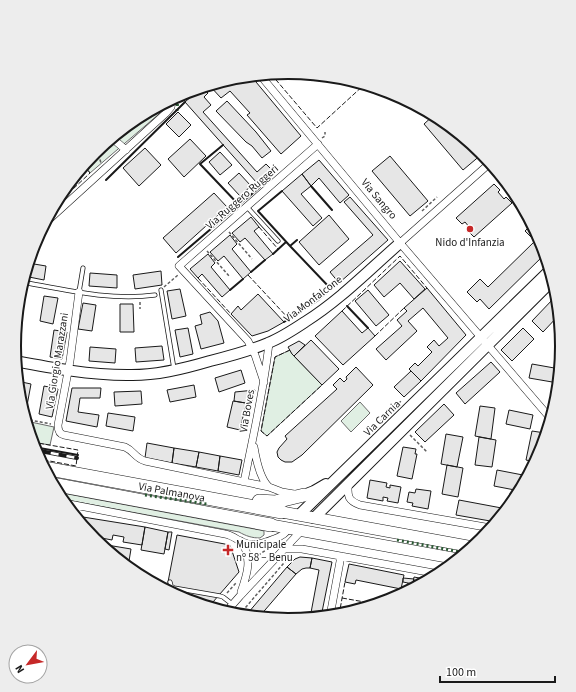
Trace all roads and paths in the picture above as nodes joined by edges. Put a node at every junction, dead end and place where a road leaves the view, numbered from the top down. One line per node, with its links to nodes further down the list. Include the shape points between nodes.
1 (265, 80): 4 (street, Via Sangro)
2 (171, 106): 6 (street)
3 (325, 132): 4 (path)
4 (320, 141): 11 (street, Via Ruggero Ruggeri); 16 (street, Via Sangro)
5 (116, 142): 6 (street)
6 (126, 150): 9 (street)
7 (99, 157): 9 (path)
8 (486, 167): 16 (street, Via Monfalcone)
9 (103, 170): 13 (street)
10 (437, 197): 12 (path)
11 (247, 207): 15 (lane); 19 (street, Via Ruggero Ruggeri)
12 (422, 211)
13 (56, 214)
14 (229, 232): 18 (path)
15 (278, 241)
16 (400, 243): 31 (street, Via Sangro); 32 (street, Via Monfalcone, via 319,313)
17 (208, 251): 23 (path)
18 (252, 259)
19 (180, 266): 33 (street, Via Boves)
20 (83, 268): 27 (lane, Via Giorgio Marazzani)
21 (177, 275): 26 (path)
22 (545, 275): 31 (street, Via Carnia)
23 (230, 277)
24 (29, 283): 27 (lane)
25 (548, 285): 31 (street, Via Carnia)
26 (161, 290): 36 (lane)
27 (79, 292): 29 (lane, via 106,296); 35 (street, Via Giorgio Marazzani)
28 (155, 295): 29 (lane)
29 (140, 296): 30 (path)
30 (140, 310)
31 (484, 341): 39 (street, Via Sangro); 48 (street, Via Carnia); 50 (street, Via Carnia)
32 (269, 343): 33 (street, Via Monfalcone); 37 (street, Via Boves)
33 (253, 349): 36 (street, Via Monfalcone); 37 (street, Via Boves)
34 (22, 362): 35 (street, Via Monfalcone)
35 (68, 370): 36 (street, Via Monfalcone, via 126,376); 43 (street, Via Giorgio Marazzani, via 58,425)
36 (174, 370)
37 (264, 382): 45 (street, Via Boves)
38 (402, 400): 41 (path)
39 (546, 414)
40 (32, 420): 42 (path)
41 (380, 420)
42 (51, 424)
43 (60, 433): 49 (street, Via Palmanova, via 125,447 145,461)
44 (410, 435): 46 (path)
45 (253, 443): 49 (street, Via Boves); 52 (street, Via Boves, via 256,460)
46 (427, 452)
47 (52, 469): 53 (highway, Via Palmanova)
48 (347, 469): 54 (street); 57 (street, Via Carnia)
49 (244, 482): 52 (street)
50 (348, 484): 58 (street, Via Carnia); 60 (street, via 349,498 360,505)
51 (61, 486): 59 (highway, Via Palmanova)
52 (269, 487): 54 (street, via 289,494)
53 (192, 494): 54 (highway, via 203,493 269,502); 56 (highway, Via Palmanova)
54 (304, 495)
55 (75, 505): 63 (street, via 225,534)
56 (282, 512): 57 (main road, Via Palmanova)
57 (299, 515): 58 (main road, Via Palmanova); 61 (main road)
58 (314, 518): 62 (main road); 64 (main road, Via Palmanova)
59 (271, 525): 61 (main road, Via Palmanova)
60 (485, 527)
61 (289, 528): 62 (main road, Via Palmanova); 63 (street, via 281,536 264,544 255,545)
62 (302, 530): 65 (street); 68 (main road, Via Palmanova)
63 (241, 541): 73 (street, via 247,551 248,564)
64 (465, 546)
65 (285, 549): 67 (street, via 298,548); 73 (street)
66 (294, 554): 75 (path)
67 (341, 556): 69 (street); 76 (street)
68 (451, 558)
69 (429, 572)
70 (170, 582): 71 (lane)
71 (171, 585)
72 (177, 589): 74 (lane, via 220,596)
73 (240, 596): 74 (street)
74 (232, 605)
75 (244, 609)
76 (331, 610)

